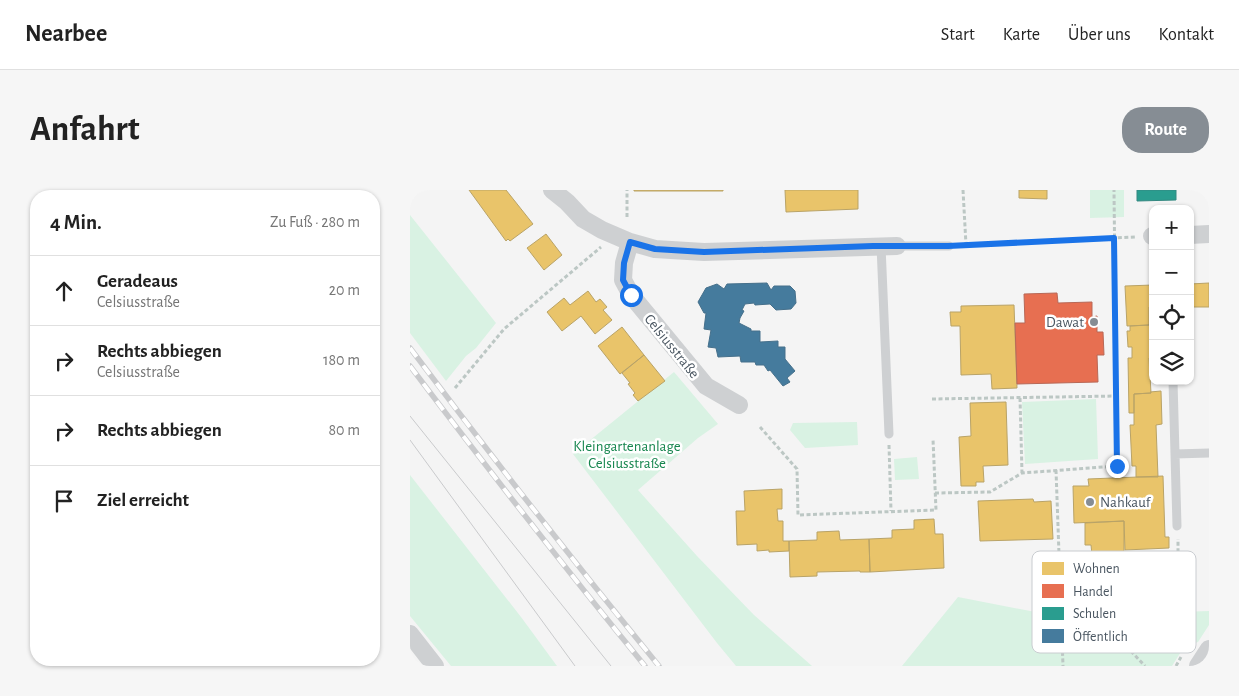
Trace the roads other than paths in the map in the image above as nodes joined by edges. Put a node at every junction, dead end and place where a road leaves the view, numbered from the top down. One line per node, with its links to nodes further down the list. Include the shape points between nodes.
1 (552, 190): 4 (street, via 583,219)
2 (1209, 234): 3 (street)
3 (1194, 235)
4 (630, 242): 5 (street, via 655,249 704,252); 8 (street, Celsiusstraße, via 623,280 631,295 706,386)
5 (889, 246): 6 (lane); 9 (lane)
6 (948, 246)
7 (1174, 385): 11 (lane)
8 (739, 405)
9 (888, 434)
10 (1209, 453): 11 (lane)
11 (1176, 454): 12 (lane)
12 (1177, 526)
13 (410, 634): 15 (street)
14 (1209, 649): 16 (street)
15 (435, 666)
16 (1198, 666)

